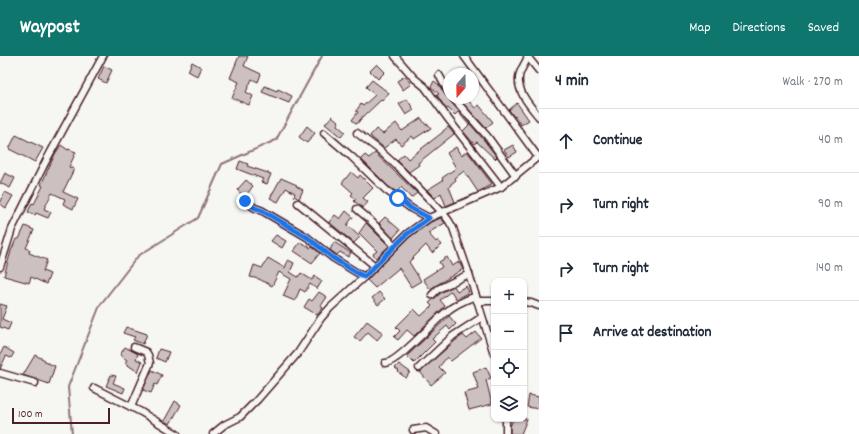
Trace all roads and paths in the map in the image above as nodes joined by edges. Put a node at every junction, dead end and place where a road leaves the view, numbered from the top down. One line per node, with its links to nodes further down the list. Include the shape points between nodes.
1 (103, 56): 22 (street, via 15,222)
2 (395, 56): 14 (street, via 425,87)
3 (464, 56): 12 (street)
4 (527, 57): 5 (street); 9 (street, via 518,82 524,96)
5 (539, 71)
6 (439, 75): 7 (street)
7 (443, 82)
8 (459, 104): 13 (street, via 487,136)
9 (539, 117)
10 (324, 133): 19 (street, via 386,190)
11 (356, 133): 18 (street, via 400,169)
12 (538, 156): 13 (street)
13 (516, 176): 14 (street)
14 (500, 187): 18 (street)
15 (245, 201): 24 (street, via 307,237 333,258)
16 (298, 203): 21 (street)
17 (357, 209): 20 (street)
18 (443, 213): 19 (street); 23 (street, via 453,228)
19 (429, 218): 20 (street)
20 (395, 246): 21 (street)
21 (375, 266): 24 (street)
22 (0, 267)
23 (469, 274): 25 (street); 26 (street)
24 (364, 277): 42 (street, via 321,318 298,353 240,417)
25 (432, 295)
26 (476, 298): 27 (street); 30 (street); 33 (street, via 446,311 393,361)
27 (491, 300)
28 (527, 302): 29 (street)
29 (539, 306)
30 (482, 317): 32 (street); 34 (street, via 453,336)
31 (134, 347): 38 (street, via 146,352 150,363)
32 (493, 350)
33 (385, 363)
34 (419, 368)
35 (0, 373): 36 (street)
36 (35, 384)
37 (94, 388): 38 (street)
38 (131, 407): 41 (street)
39 (506, 422): 44 (street)
40 (413, 430): 43 (street, via 426,428)
41 (177, 434)
42 (213, 434)
43 (436, 434)
44 (506, 434)

